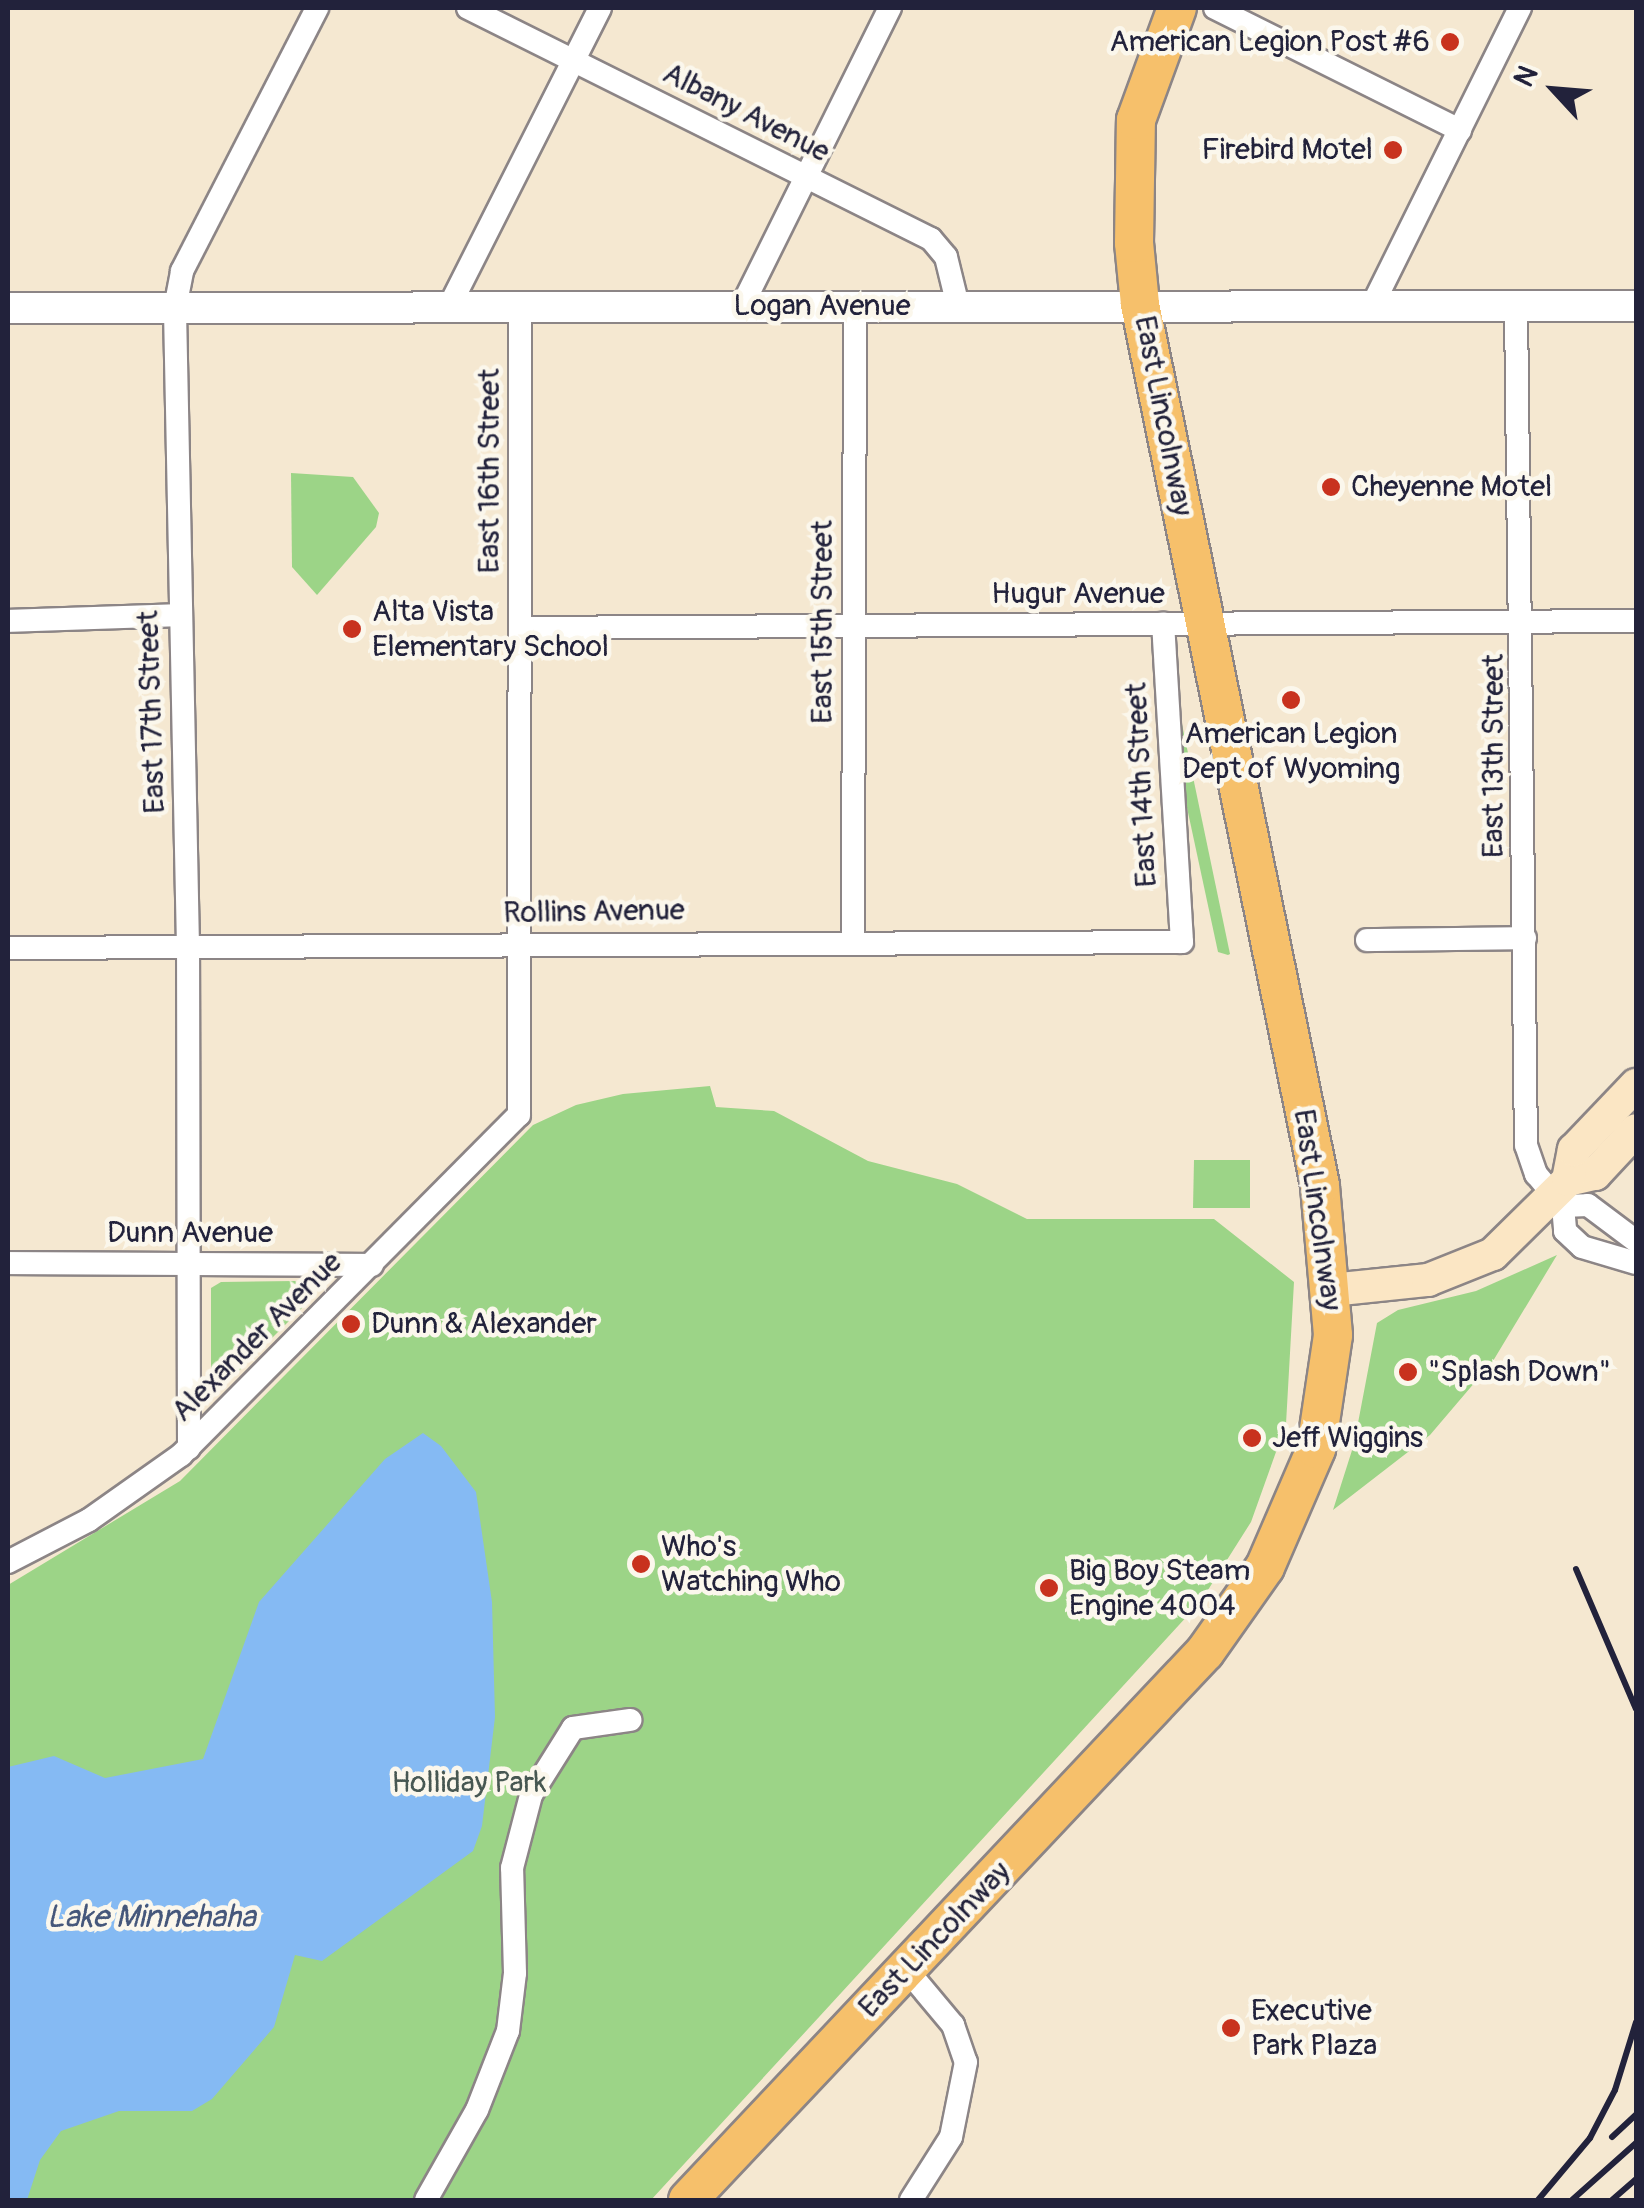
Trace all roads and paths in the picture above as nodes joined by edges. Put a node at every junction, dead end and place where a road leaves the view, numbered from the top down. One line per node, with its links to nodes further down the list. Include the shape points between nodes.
1 (317, 8): 21 (street, East 17th Street, via 182,271)
2 (468, 8): 8 (street, Albany Avenue)
3 (600, 8): 8 (street)
4 (890, 8): 10 (street)
5 (1177, 8): 11 (main road, East Lincolnway, via 1136,120 1130,200)
6 (1215, 8): 9 (street)
7 (1520, 8): 9 (street)
8 (573, 59): 10 (street, Albany Avenue); 18 (street)
9 (1460, 130): 15 (street)
10 (808, 178): 12 (street); 14 (street, Albany Avenue, via 931,239 946,257)
11 (1140, 304): 14 (street, Logan Avenue); 15 (street, Logan Avenue); 28 (main road, East Lincolnway)
12 (742, 306): 13 (street, Logan Avenue); 19 (street, Logan Avenue)
13 (856, 306): 14 (street, Logan Avenue); 26 (street, East 15th Street)
14 (958, 306)
15 (1372, 306): 16 (street, Logan Avenue)
16 (1516, 306): 17 (street, Logan Avenue); 25 (street, East 13th Street)
17 (1636, 306)
18 (449, 307): 19 (street, Logan Avenue); 21 (street, Logan Avenue)
19 (520, 307): 29 (street, East 16th Street)
20 (8, 308): 21 (street, Logan Avenue)
21 (176, 308): 22 (street, East 17th Street)
22 (178, 615): 23 (street); 35 (street, East 17th Street)
23 (8, 621)
24 (1636, 621): 25 (street, Hugur Avenue)
25 (1523, 622): 28 (street, Hugur Avenue); 30 (street, East 13th Street)
26 (852, 624): 27 (street, Hugur Avenue); 29 (street, Hugur Avenue); 31 (street, East 15th Street)
27 (1163, 624): 28 (street, Hugur Avenue); 33 (street, East 14th Street)
28 (1204, 624): 46 (main road, East Lincolnway, via 1320,1185)
29 (520, 628): 34 (street, East 16th Street)
30 (1525, 938): 32 (street); 40 (street, East 13th Street, via 1526,1145)
31 (853, 939): 33 (street, Rollins Avenue); 34 (street, Rollins Avenue)
32 (1367, 940)
33 (1182, 942)
34 (520, 943): 35 (street, Rollins Avenue); 38 (street, East 16th Street)
35 (188, 947): 36 (street, Rollins Avenue); 42 (street, East 17th Street)
36 (8, 948)
37 (1636, 1085): 40 (main road, via 1574,1150)
38 (518, 1116): 45 (street, Alexander Avenue)
39 (1636, 1130): 40 (main road, via 1595,1174)
40 (1561, 1194): 41 (street, via 1588,1205); 44 (street, via 1565,1231 1582,1247); 46 (main road, via 1466,1269)
41 (1636, 1241)
42 (184, 1262): 43 (street, Dunn Avenue); 45 (street, Dunn Avenue); 47 (street, East 17th Street)
43 (8, 1263)
44 (1636, 1263)
45 (372, 1265): 47 (street, Alexander Avenue)
46 (1331, 1290): 50 (main road, East Lincolnway, via 1333,1335 1316,1449 1260,1577 1178,1683)
47 (189, 1448): 48 (street, Alexander Avenue, via 89,1520)
48 (8, 1562)
49 (630, 1720): 51 (street, via 573,1728 531,1796 512,1868 515,1973 508,2031 477,2110)
50 (908, 1970): 52 (main road, East Lincolnway); 53 (street, via 953,2025 966,2062 951,2137)
51 (426, 2200)
52 (688, 2200)
53 (909, 2200)

